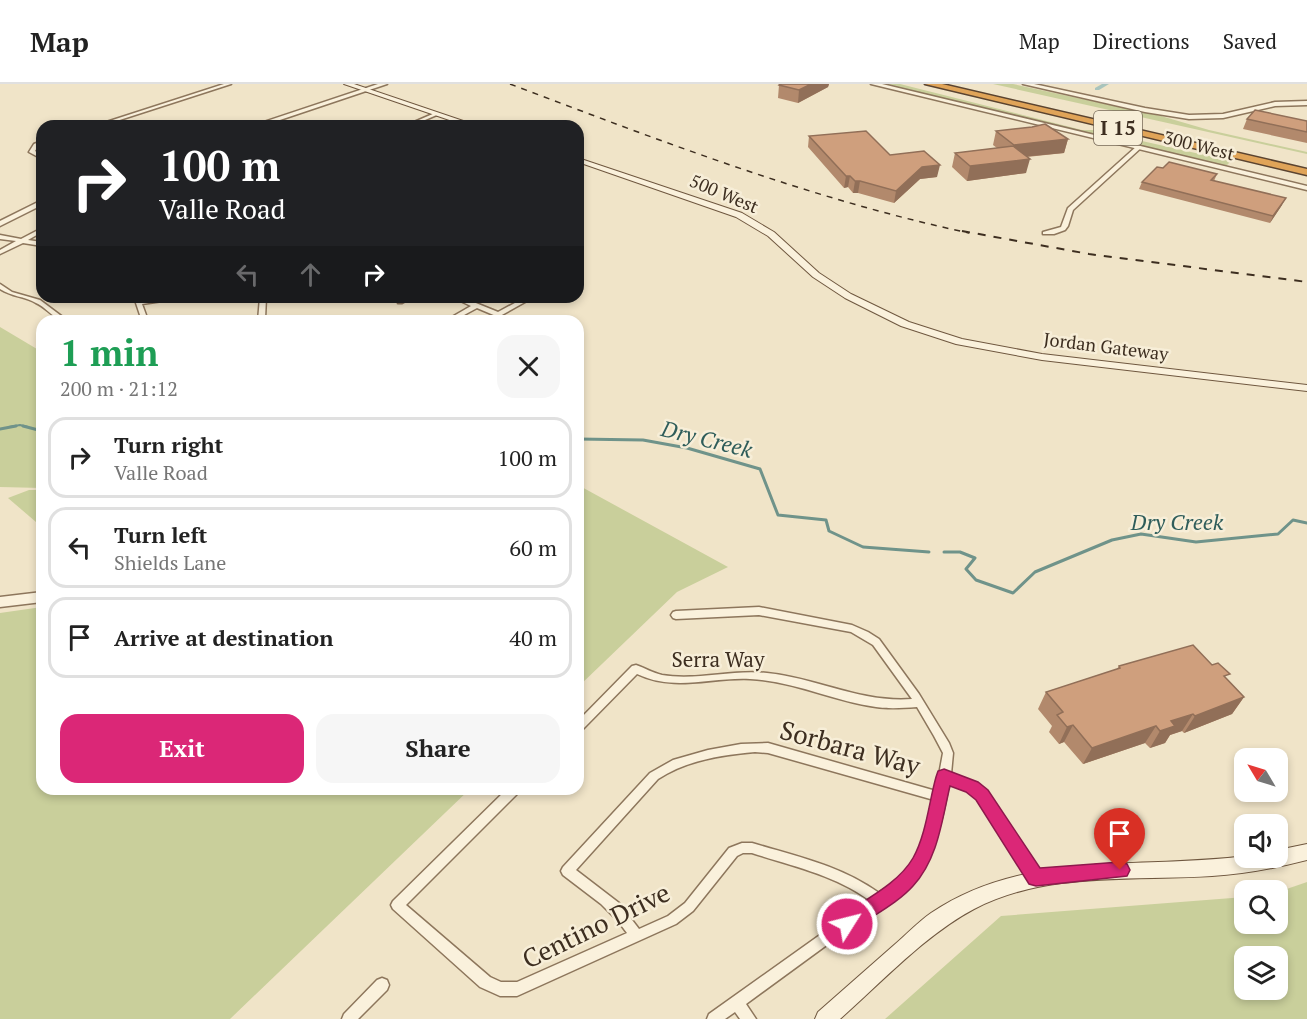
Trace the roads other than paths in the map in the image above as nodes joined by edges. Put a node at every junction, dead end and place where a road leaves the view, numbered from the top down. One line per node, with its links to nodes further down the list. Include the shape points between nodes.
1 (229, 84): 11 (street)
2 (348, 84): 8 (main road)
3 (384, 84): 8 (street)
4 (874, 84): 15 (street, 300 West)
5 (930, 84): 18 (highway, I 15)
6 (970, 84): 16 (highway, I 15)
7 (1026, 84): 9 (street, via 1177,116 1212,117 1275,104)
8 (365, 90): 10 (main road); 12 (street)
9 (1307, 102)
10 (437, 114): 13 (street); 14 (main road)
11 (115, 120)
12 (273, 120)
13 (422, 120)
14 (456, 120)
15 (1139, 147): 19 (street, 300 West); 24 (street, via 1070,209 1062,230)
16 (1284, 155)
17 (584, 162): 39 (main road, 500 West, via 740,215 771,234 832,287)
18 (1307, 172)
19 (1307, 188)
20 (36, 205): 21 (street)
21 (0, 224)
22 (0, 232): 26 (street)
23 (36, 233): 26 (street)
24 (1045, 233)
25 (0, 237): 26 (street)
26 (23, 239): 27 (street); 28 (street)
27 (36, 242)
28 (0, 252)
29 (0, 286): 30 (street)
30 (36, 300)
31 (41, 303): 35 (street)
32 (469, 303): 34 (street)
33 (520, 303): 37 (street)
34 (476, 306): 36 (street); 38 (street)
35 (57, 315)
36 (459, 315)
37 (498, 315)
38 (498, 315)
39 (905, 324): 40 (main road, Jordan Gateway, via 1008,352)
40 (1307, 388)
41 (36, 598): 42 (street)
42 (0, 602)
43 (676, 615): 44 (street, via 759,611 858,631 881,647)
44 (918, 703): 45 (street, Serra Way, via 891,706 758,676 661,680 636,669); 46 (street, via 947,747)
45 (584, 721)
46 (944, 777): 48 (street); 50 (street, via 982,795)
47 (509, 795): 52 (street, Centino Drive, via 397,905 485,982 500,989 517,989)
48 (939, 796): 51 (street, via 919,864 906,881); 52 (street, Sorbara Way, via 768,748 746,748 668,766 654,776 567,871 620,911)
49 (1307, 852): 50 (main road, via 1228,866 1082,872)
50 (1036, 878): 58 (main road, via 992,890 953,909)
51 (879, 900): 52 (street, Centino Drive, via 840,875 752,848 742,849 730,855 684,912); 54 (street)
52 (636, 936)
53 (382, 985): 56 (street)
54 (736, 1003): 55 (street); 57 (street)
55 (721, 1017)
56 (350, 1019)
57 (749, 1019)
58 (825, 1019)

